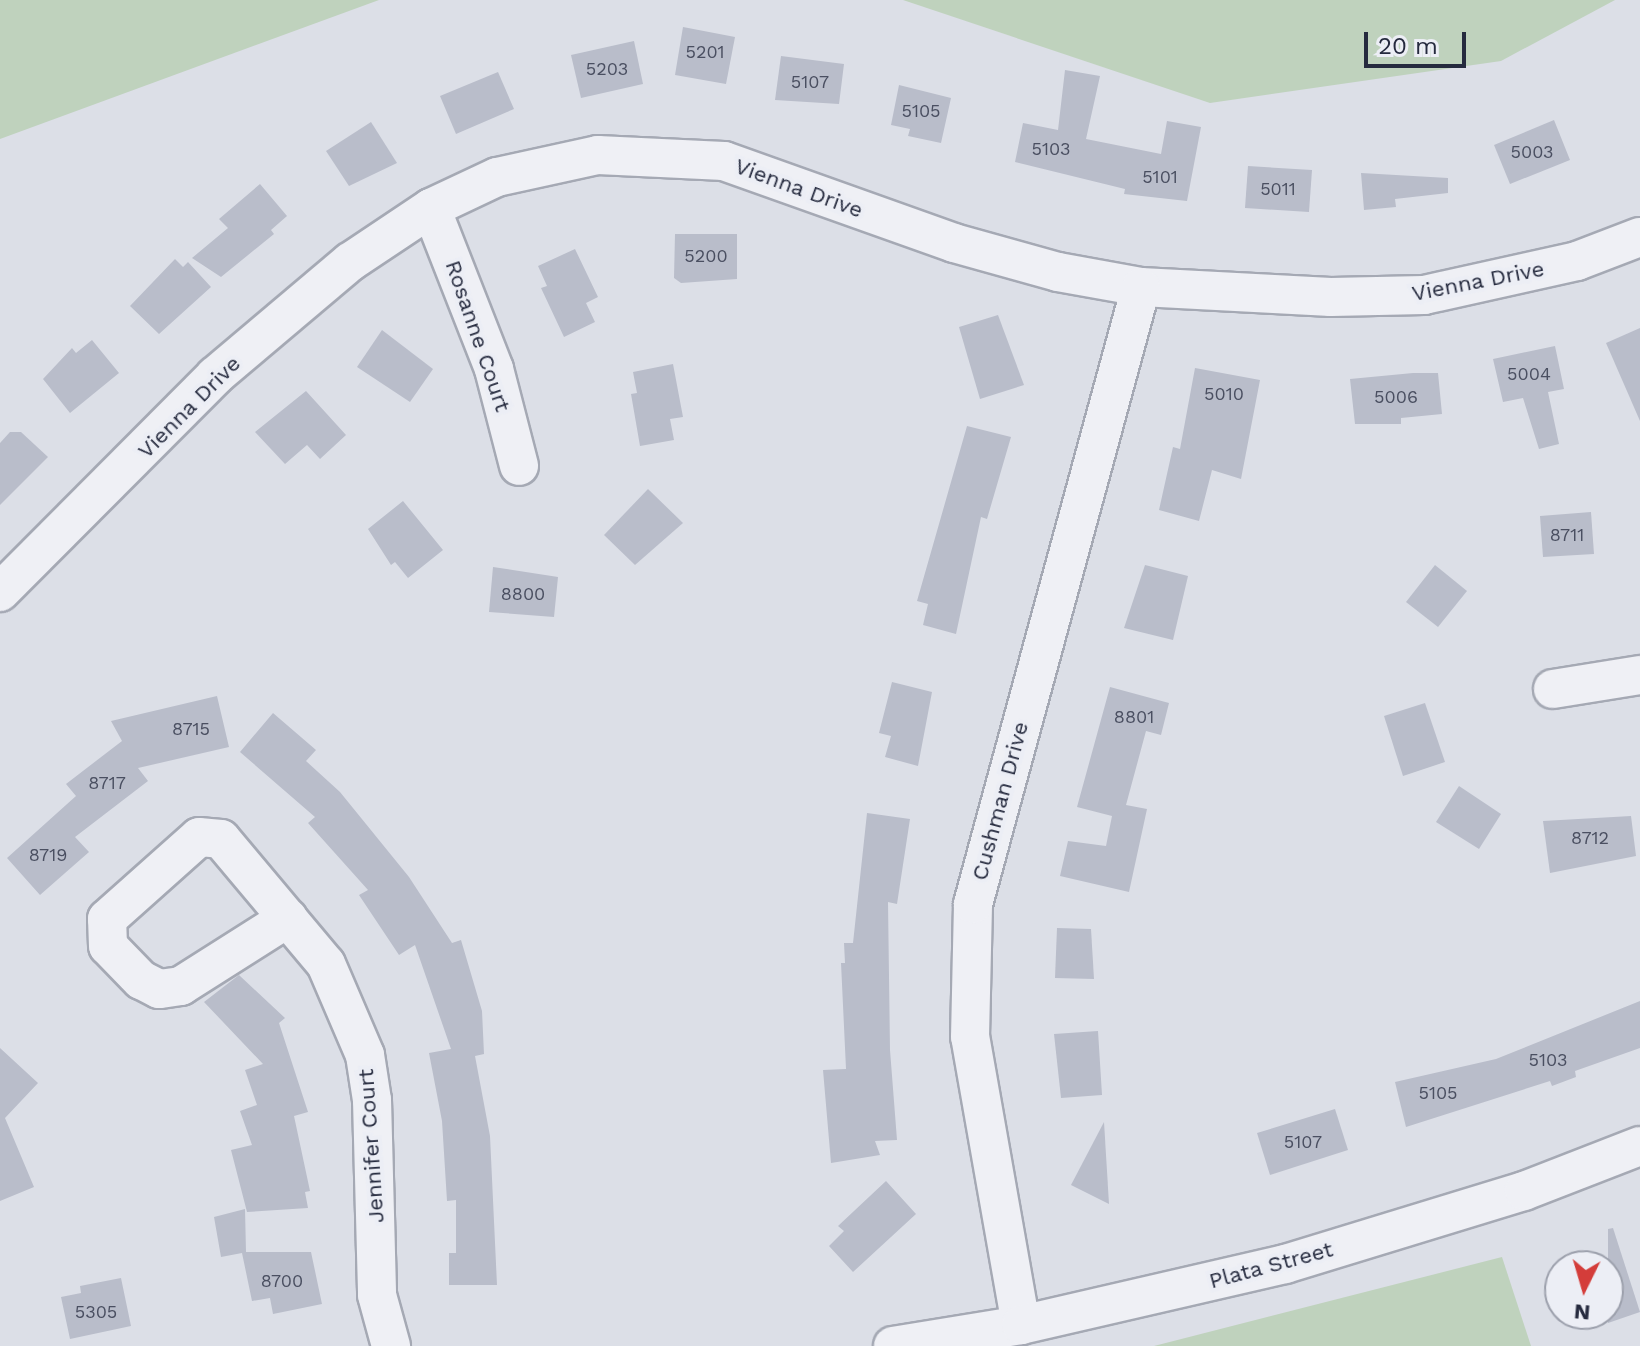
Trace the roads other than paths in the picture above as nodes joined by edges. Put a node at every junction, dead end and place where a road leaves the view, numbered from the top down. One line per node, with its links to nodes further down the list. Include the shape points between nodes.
1 (431, 208): 3 (street, Vienna Drive, via 497,177 598,155 724,161 954,243 1058,272); 4 (street, Rosanne Court, via 494,369); 5 (street, Vienna Drive, via 350,262 215,376)
2 (1640, 237): 3 (street, Vienna Drive, via 1577,261 1424,295 1331,297)
3 (1141, 287): 10 (street, Cushman Drive, via 973,904 970,1037 996,1210)
4 (519, 466)
5 (0, 592)
6 (1640, 675): 7 (street)
7 (1553, 689)
8 (288, 918): 8 (street, Jennifer Court, via 181,986 159,989 141,980 108,946 107,919 199,837 221,839); 11 (street, Jennifer Court, via 326,964 365,1055 372,1100 377,1295)
9 (1640, 1146): 10 (street, Plata Street, via 1524,1191 1285,1264)
10 (1021, 1325): 12 (street, Plata Street)
11 (391, 1346)
12 (893, 1346)

